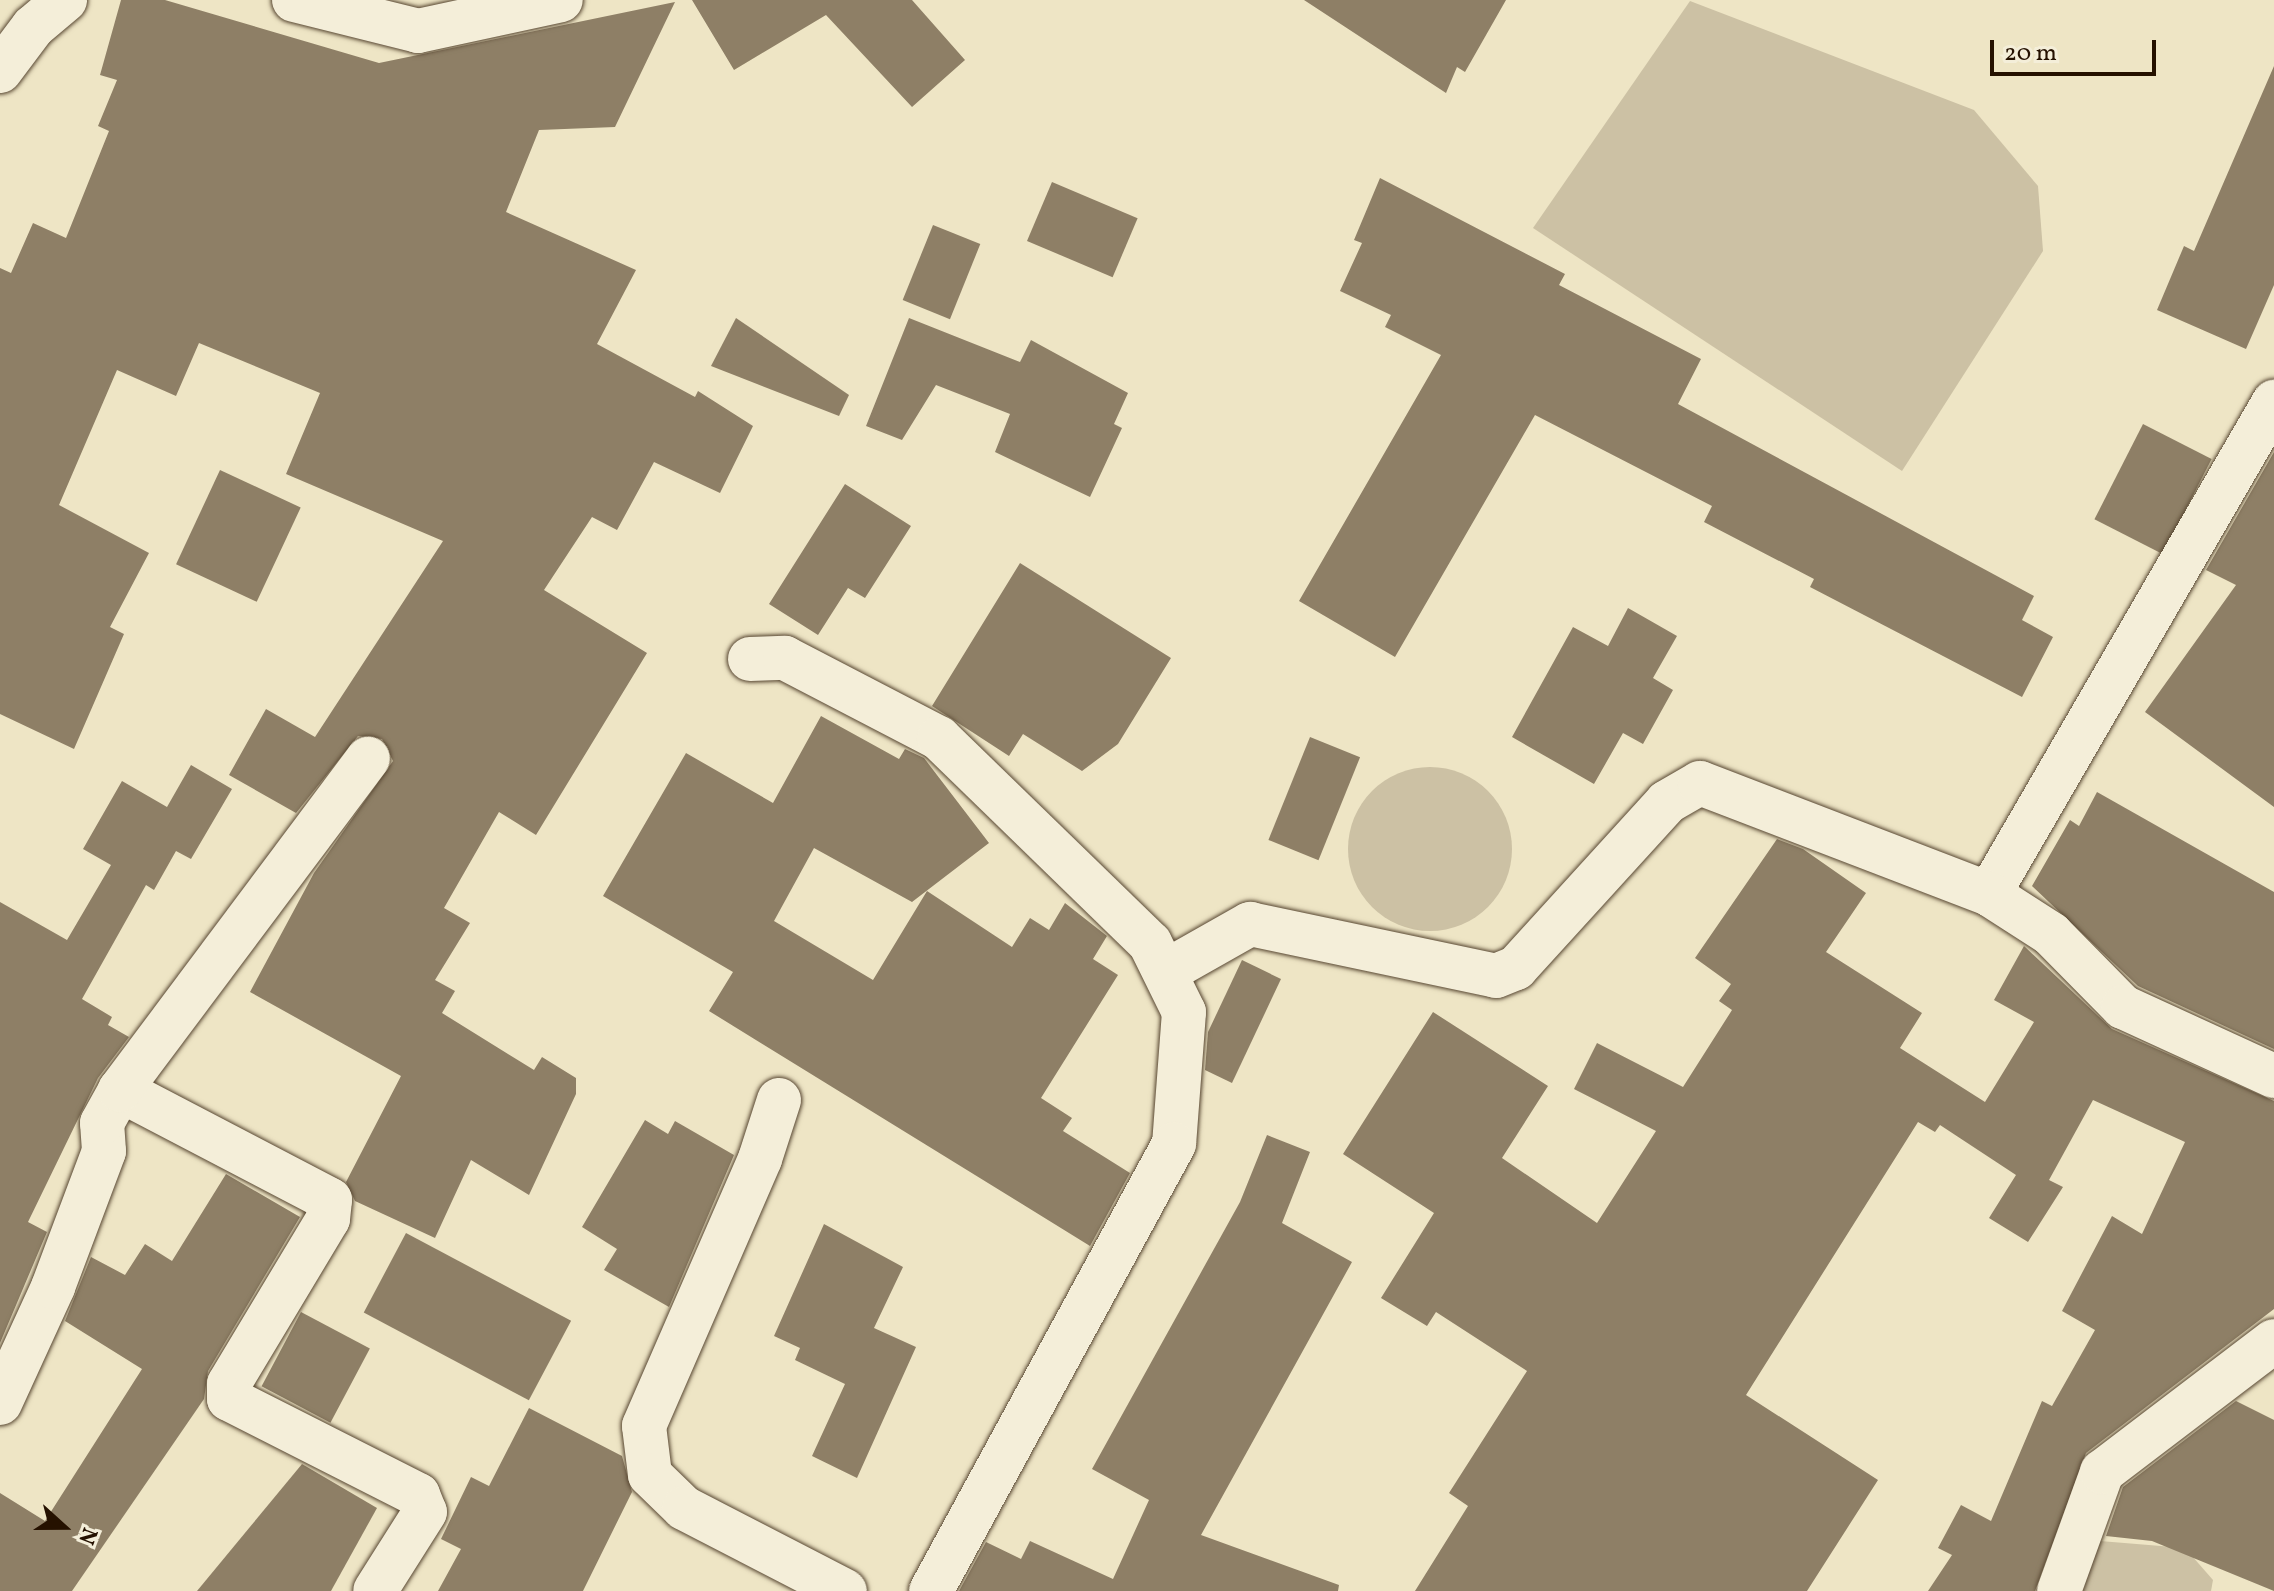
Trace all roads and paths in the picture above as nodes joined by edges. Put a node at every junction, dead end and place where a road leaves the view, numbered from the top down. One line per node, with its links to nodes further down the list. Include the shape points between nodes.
1 (65, 0): 4 (street, via 33,27)
2 (294, 0): 3 (street, via 418,31)
3 (561, 0)
4 (0, 71)
5 (2274, 402): 8 (street)
6 (750, 659): 9 (street, via 785,658 939,738 1150,943)
7 (368, 759): 11 (street)
8 (1989, 894): 9 (street, via 1700,783 1667,802 1516,968 1496,976 1250,924); 10 (street, via 2051,934 2123,1007)
9 (1165, 972): 17 (street, via 1184,1012 1174,1144)
10 (2274, 1076)
11 (120, 1090): 14 (street, via 102,1123 104,1151 53,1287); 15 (street, via 330,1200 328,1219 229,1384 229,1399 418,1495 425,1512)
12 (779, 1100): 16 (street, via 760,1159 644,1426 650,1475 684,1508)
13 (2274, 1341): 18 (street, via 2102,1472)
14 (0, 1403)
15 (375, 1591)
16 (845, 1591)
17 (931, 1591)
18 (2059, 1591)

